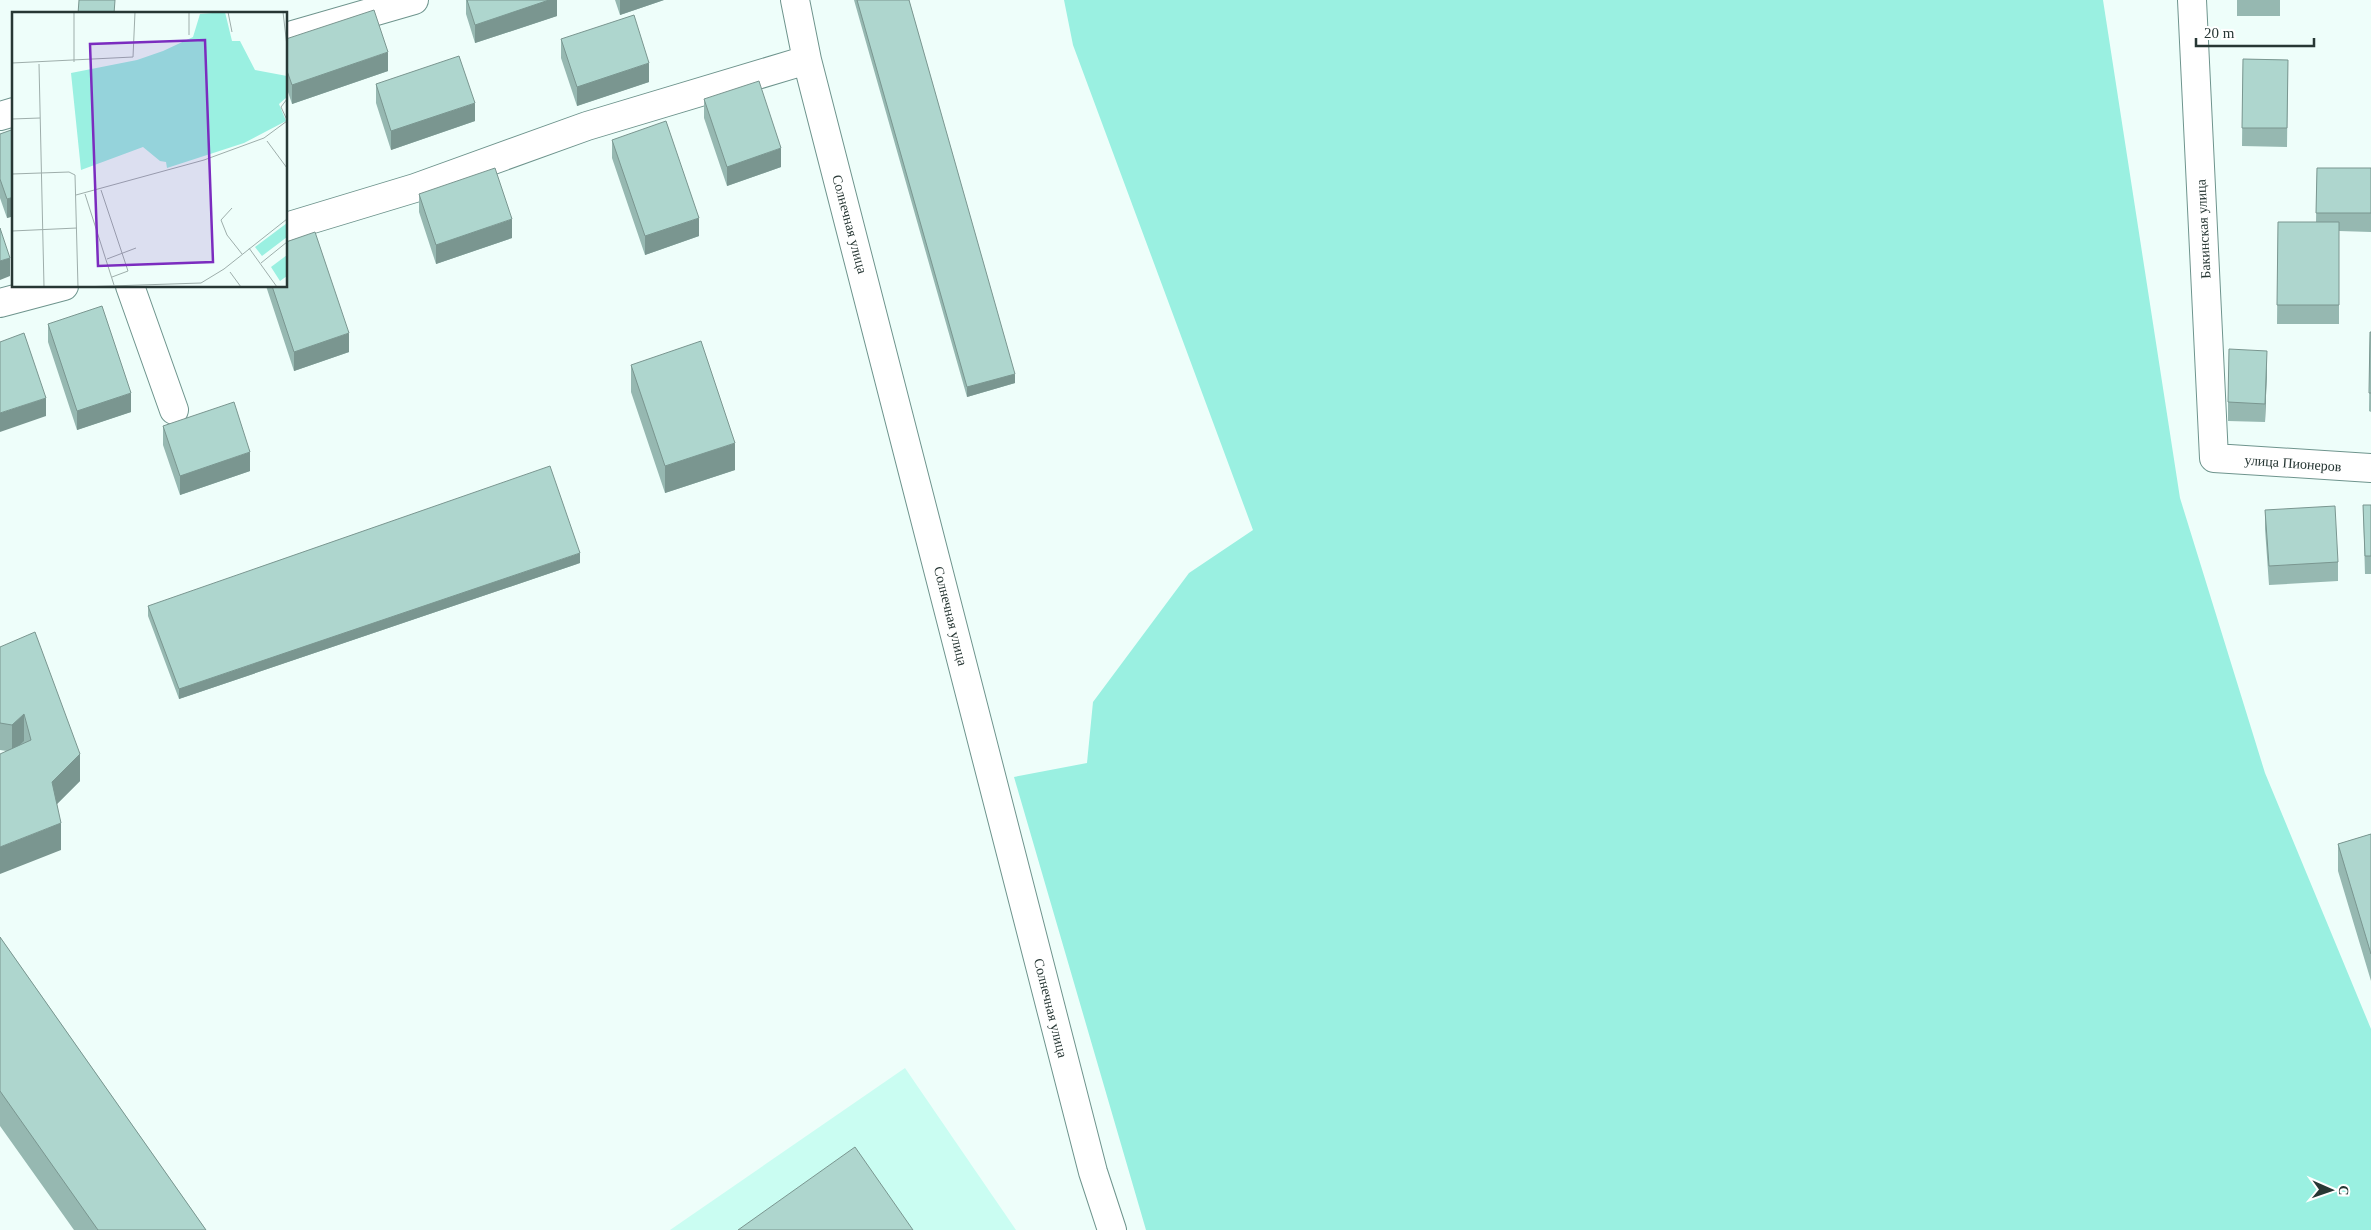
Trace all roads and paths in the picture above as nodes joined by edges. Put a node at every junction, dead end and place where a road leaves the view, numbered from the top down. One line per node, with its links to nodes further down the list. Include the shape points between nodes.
1 (414, 0): 4 (street)
2 (795, 0): 5 (street, Солнечная улица)
3 (2192, 0): 11 (street, Бакинская улица)
4 (288, 36)
5 (807, 60): 6 (street, via 587,126 415,188); 13 (street, Солнечная улица, via 1093,1172)
6 (288, 226)
7 (56, 288): 9 (street)
8 (131, 288): 10 (street)
9 (0, 303)
10 (174, 410)
11 (2214, 458): 12 (street, улица Пионеров)
12 (2371, 468)
13 (1112, 1230)

